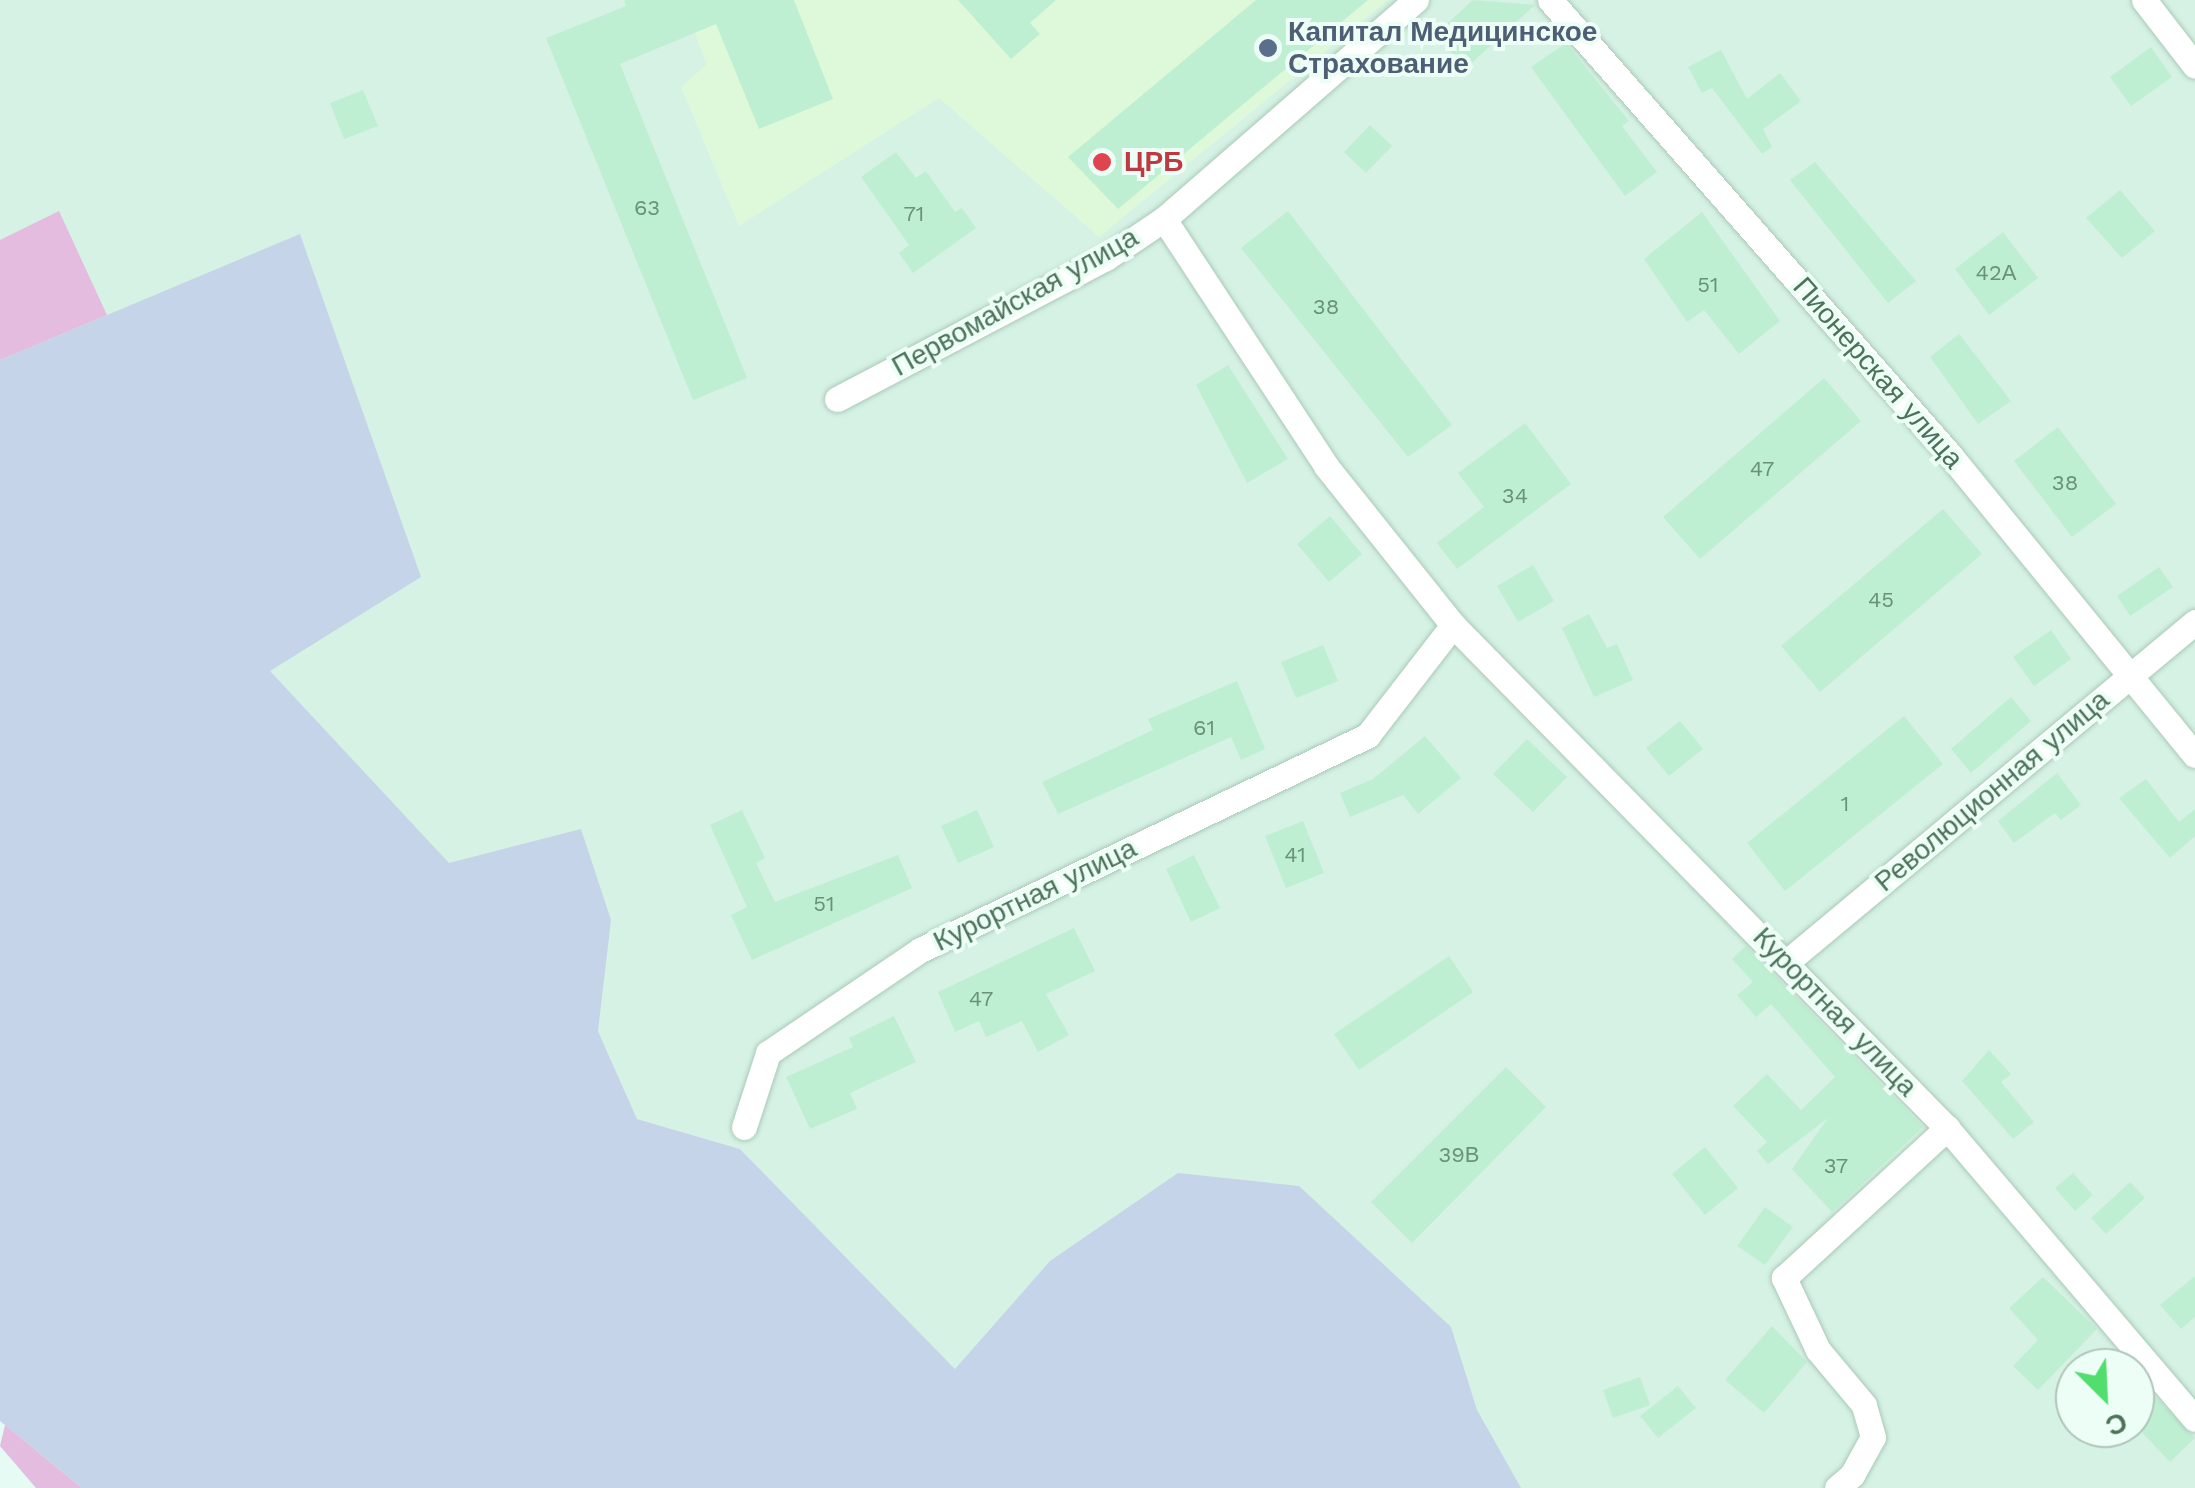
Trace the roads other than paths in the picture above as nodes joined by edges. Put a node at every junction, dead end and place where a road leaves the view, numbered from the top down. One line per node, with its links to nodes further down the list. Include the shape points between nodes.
1 (1416, 0): 5 (street, Первомайская улица)
2 (1550, 0): 9 (street, Пионерская улица, via 1950,455)
3 (2144, 0): 4 (street)
4 (2195, 66)
5 (1164, 218): 6 (street, Первомайская улица, via 1106,258); 8 (street, Курортная улица, via 1326,466)
6 (837, 399)
7 (2195, 622): 9 (street, Революционная улица)
8 (1453, 625): 11 (street, Курортная улица); 12 (street, Курортная улица, via 1368,735 920,950 768,1054)
9 (2131, 675): 10 (street, Пионерская улица); 11 (street, Революционная улица)
10 (2195, 755)
11 (1788, 961): 13 (street, Курортная улица)
12 (744, 1127)
13 (1946, 1128): 14 (street, Курортная улица); 15 (street, via 1784,1278 1818,1350 1864,1405 1872,1436 1852,1476)
14 (2195, 1419)
15 (1837, 1488)

